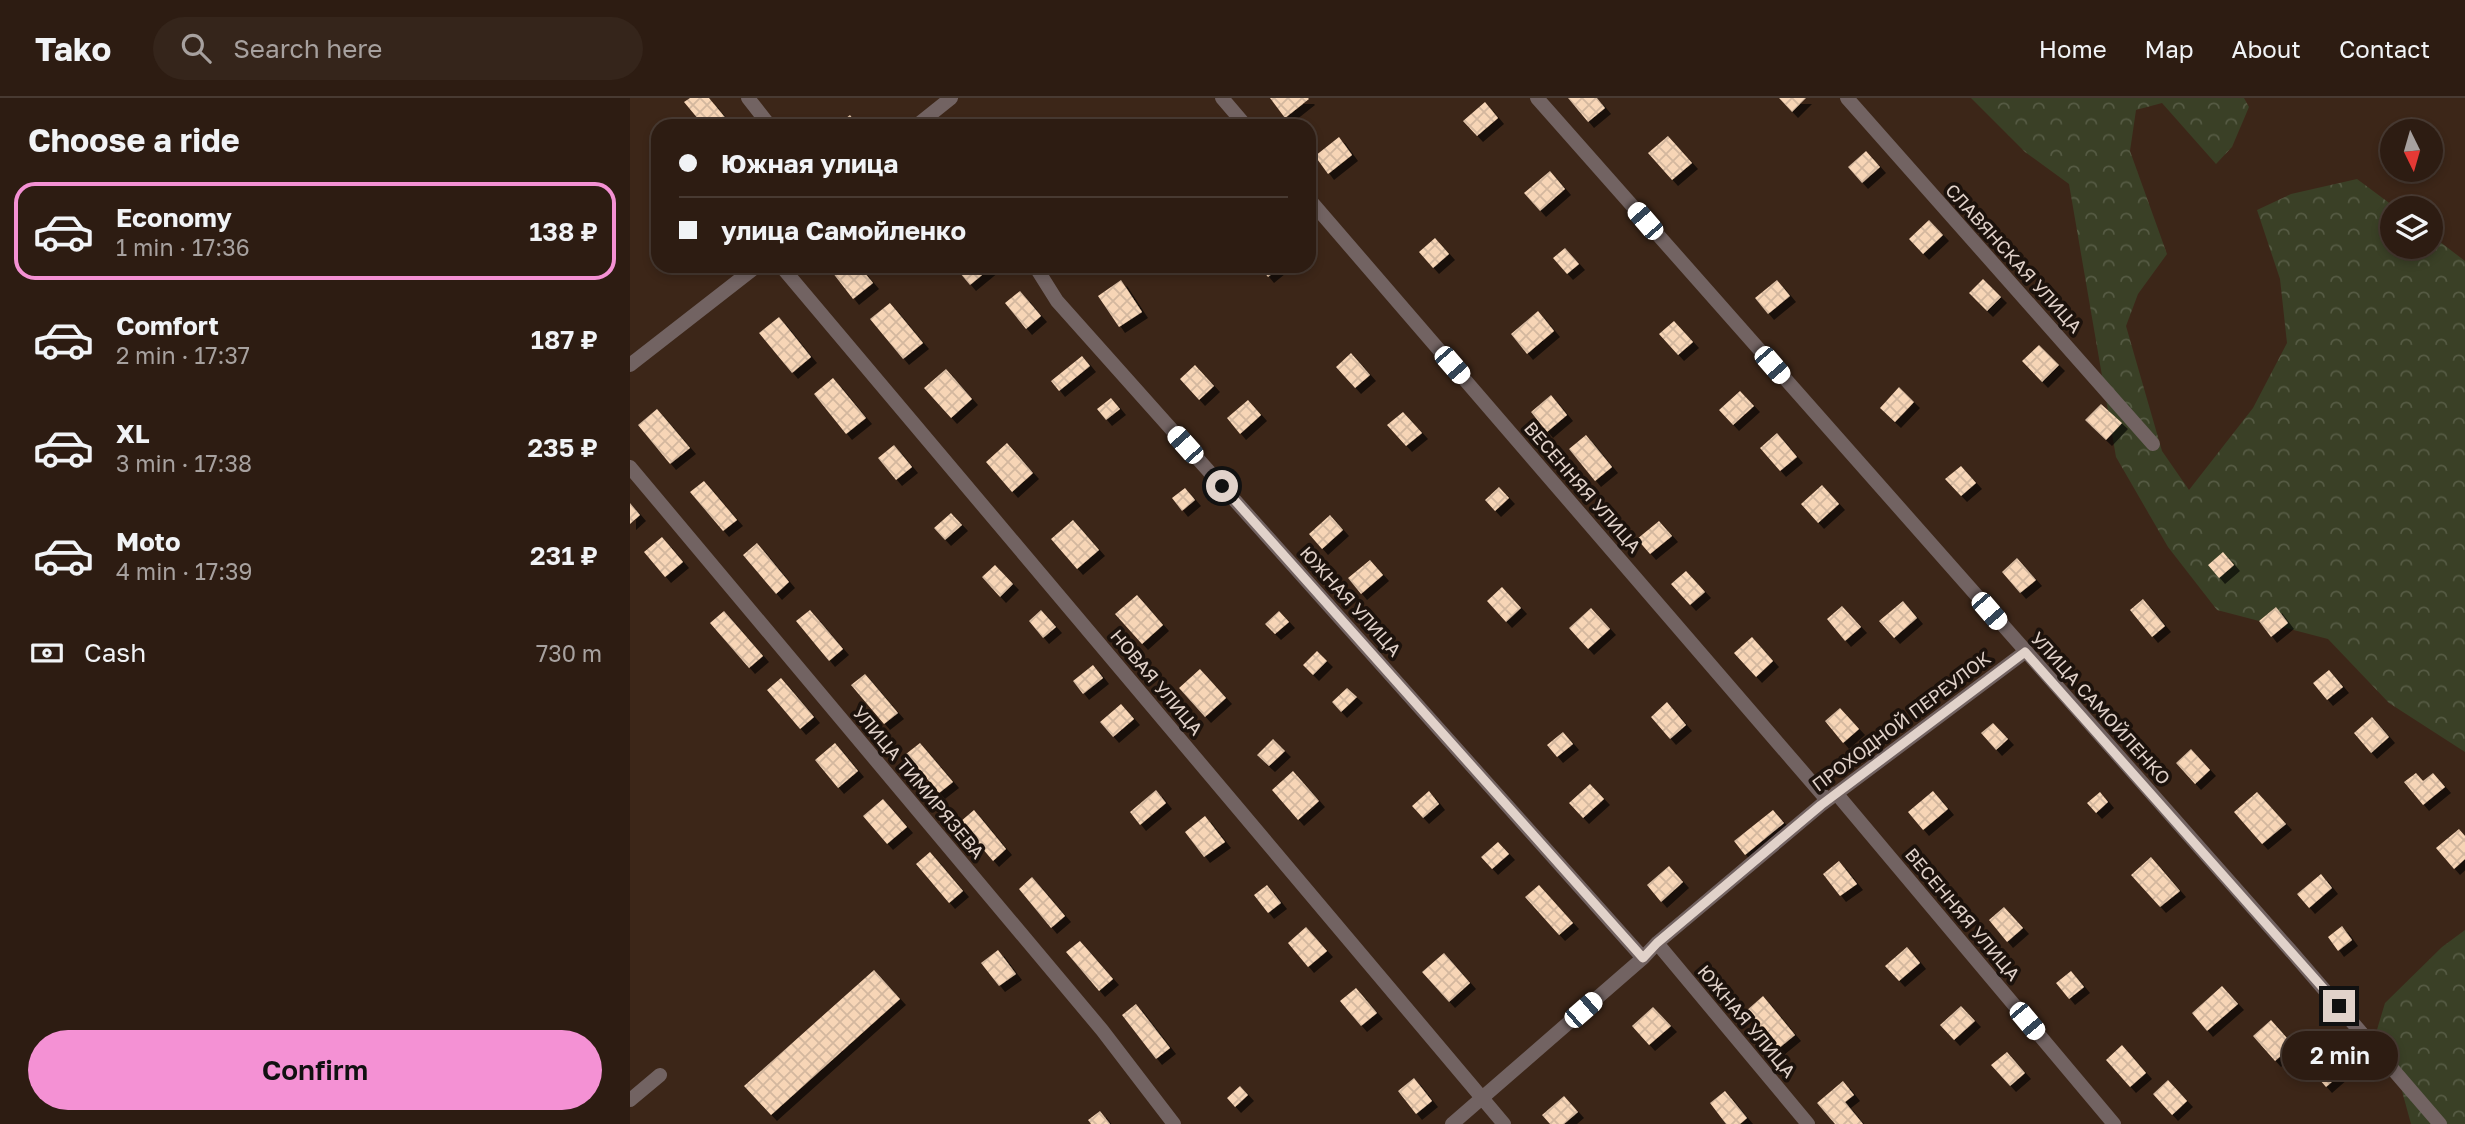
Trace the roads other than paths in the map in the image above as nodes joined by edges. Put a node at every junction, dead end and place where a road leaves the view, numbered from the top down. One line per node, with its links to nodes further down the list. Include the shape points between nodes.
1 (748, 98): 6 (street)
2 (951, 98): 7 (street)
3 (1222, 98): 8 (street)
4 (1537, 98): 16 (street, УЛИЦА САМОЙЛЕНКО)
5 (1847, 98): 14 (street, СЛАВЯНСКАЯ УЛИЦА)
6 (764, 119)
7 (926, 119)
8 (1240, 119)
9 (1316, 207): 17 (street, ВЕСЕННЯЯ УЛИЦА)
10 (748, 273): 13 (street)
11 (787, 273): 21 (street, НОВАЯ УЛИЦА)
12 (1039, 273): 19 (street, ЮЖНАЯ УЛИЦА, via 1057,301)
13 (630, 366)
14 (2153, 444)
15 (630, 467): 23 (street, УЛИЦА ТИМИРЯЗЕВА, via 1102,1030)
16 (2025, 652): 17 (street, ПРОХОДНОЙ ПЕРЕУЛОК); 28 (street, УЛИЦА САМОЙЛЕНКО)
17 (1832, 797): 18 (street, ПРОХОДНОЙ ПЕРЕУЛОК); 27 (street, ВЕСЕННЯЯ УЛИЦА)
18 (1657, 943): 19 (street, ПРОХОДНОЙ ПЕРЕУЛОК); 26 (street, ЮЖНАЯ УЛИЦА)
19 (1643, 958): 21 (street, ПРОХОДНОЙ ПЕРЕУЛОК)
20 (660, 1075): 22 (street)
21 (1482, 1097): 24 (street, ПРОХОДНОЙ ПЕРЕУЛОК); 25 (street, НОВАЯ УЛИЦА)
22 (630, 1100)
23 (1174, 1124)
24 (1452, 1124)
25 (1504, 1124)
26 (1808, 1124)
27 (2115, 1124)
28 (2440, 1124)

